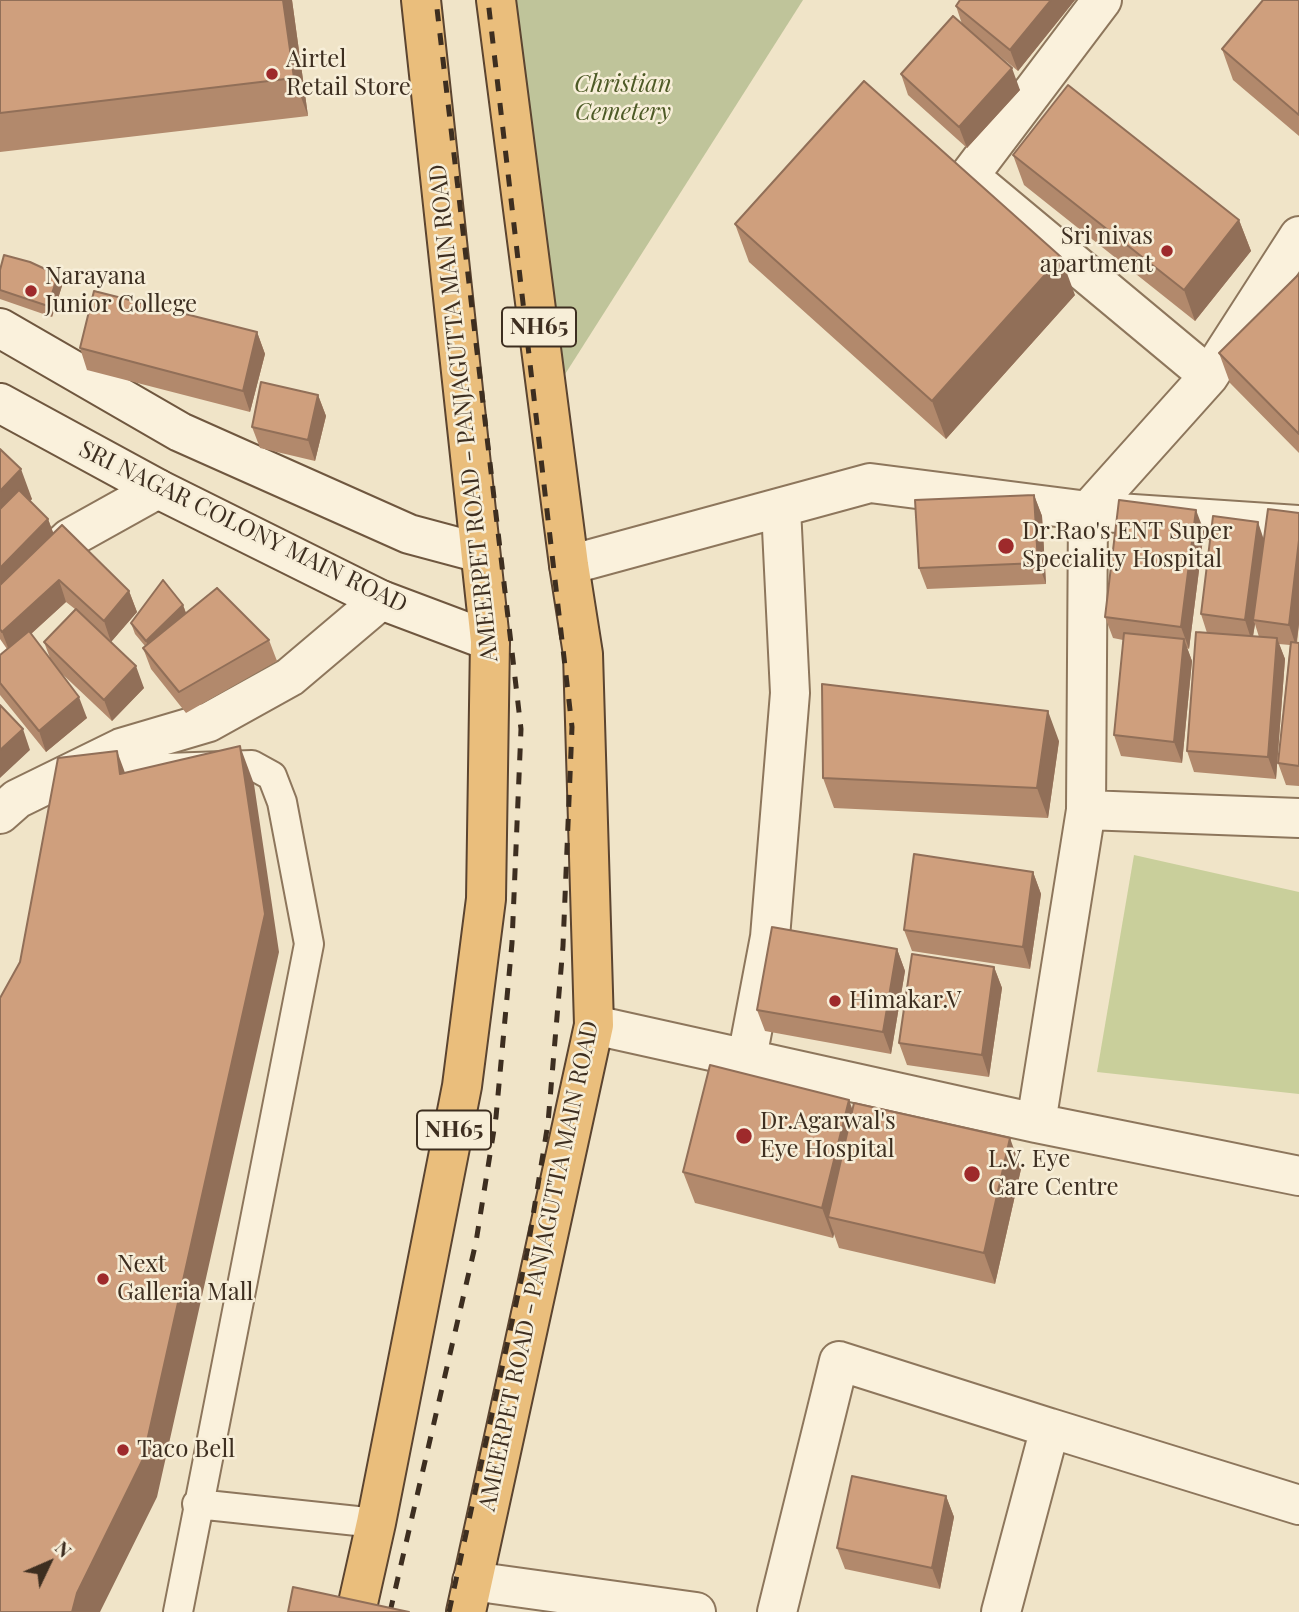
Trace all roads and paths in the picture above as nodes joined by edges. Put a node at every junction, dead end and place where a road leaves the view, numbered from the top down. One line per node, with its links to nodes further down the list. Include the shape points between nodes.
1 (421, 0): 13 (highway, AMEERPET ROAD - PANJAGUTTA MAIN ROAD / NH65)
2 (496, 0): 14 (highway, AMEERPET ROAD - PANJAGUTTA MAIN ROAD / NH65)
3 (1102, 0): 6 (street, via 969,176)
4 (1299, 236): 6 (street)
5 (0, 328): 13 (street, via 180,432 409,534)
6 (1209, 376): 11 (street)
7 (0, 403): 8 (street, SRI NAGAR COLONY MAIN ROAD)
8 (17, 422): 9 (street, SRI NAGAR COLONY MAIN ROAD)
9 (158, 489): 15 (street, SRI NAGAR COLONY MAIN ROAD); 16 (street, via 70,538)
10 (780, 508): 11 (street, via 870,483); 14 (street); 23 (street, via 790,693 770,937)
11 (1088, 511): 12 (street); 19 (street)
12 (1299, 525)
13 (480, 553): 17 (highway, AMEERPET ROAD - PANJAGUTTA MAIN ROAD / NH65)
14 (569, 565): 22 (highway, AMEERPET ROAD - PANJAGUTTA MAIN ROAD / NH65, via 583,654)
15 (381, 600): 17 (street, SRI NAGAR COLONY MAIN ROAD); 20 (street, via 290,677 209,722 121,748 17,800)
16 (0, 603)
17 (490, 641): 29 (highway, AMEERPET ROAD - PANJAGUTTA MAIN ROAD / NH65, via 486,899 463,1086)
18 (55, 808): 27 (lane, via 71,786 109,770 252,765 272,776 282,802 309,944)
19 (1086, 810): 21 (street); 24 (street)
20 (0, 814)
21 (1299, 818)
22 (594, 1025): 23 (street); 30 (highway, AMEERPET ROAD - PANJAGUTTA MAIN ROAD / NH65)
23 (747, 1058): 24 (street)
24 (1036, 1123): 25 (street)
25 (1299, 1175)
26 (1049, 1428): 28 (street); 34 (street, via 839,1361); 35 (street)
27 (197, 1504): 29 (lane); 31 (lane)
28 (1299, 1505)
29 (376, 1523): 32 (highway, AMEERPET ROAD - PANJAGUTTA MAIN ROAD / NH65)
30 (469, 1597): 33 (street)
31 (178, 1612)
32 (356, 1612)
33 (696, 1612)
34 (777, 1612)
35 (1001, 1612)

